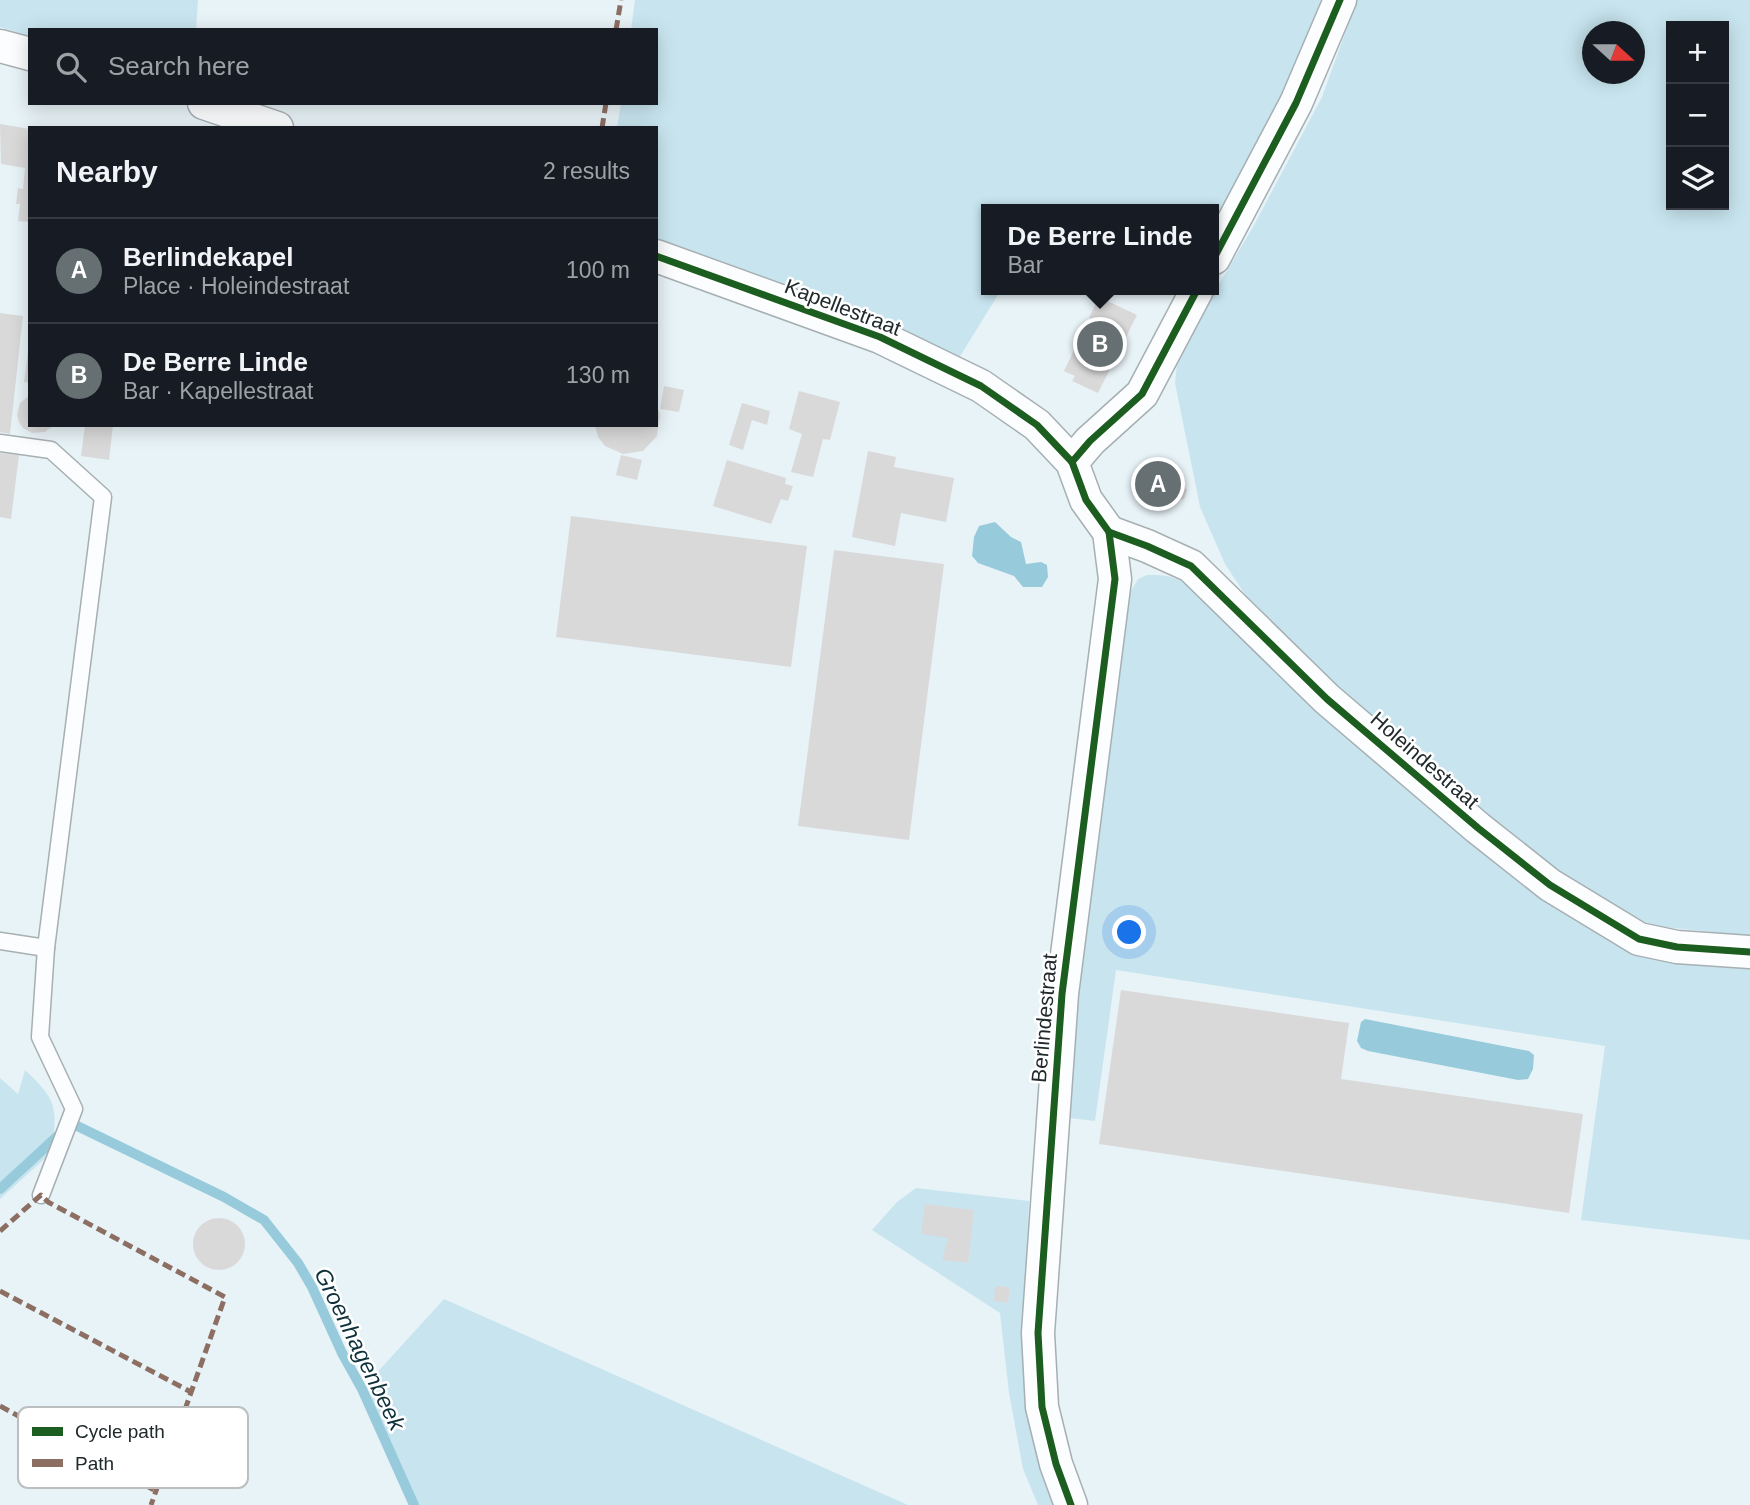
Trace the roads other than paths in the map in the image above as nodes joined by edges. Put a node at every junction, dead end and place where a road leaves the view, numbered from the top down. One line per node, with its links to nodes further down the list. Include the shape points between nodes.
1 (1340, 0): 6 (street, via 1296,103)
2 (0, 46): 3 (street)
3 (28, 53)
4 (210, 105): 5 (street)
5 (271, 126)
6 (1219, 249)
7 (658, 257): 10 (street, Kapellestraat, via 880,337 981,386 1038,425)
8 (1194, 295): 10 (street, via 1142,394)
9 (0, 443): 13 (lane, via 51,450 103,497)
10 (1073, 462): 11 (street, Kapellestraat, via 1086,500)
11 (1109, 532): 14 (street, Holeindestraat, via 1191,566 1327,699 1560,892 1639,939 1677,947); 16 (street, Berlindestraat, via 1115,579 1062,994 1038,1332 1042,1407)
12 (0, 941): 13 (lane)
13 (46, 948): 15 (lane, via 40,1037 74,1109)
14 (1750, 952)
15 (41, 1195)
16 (1071, 1505)

